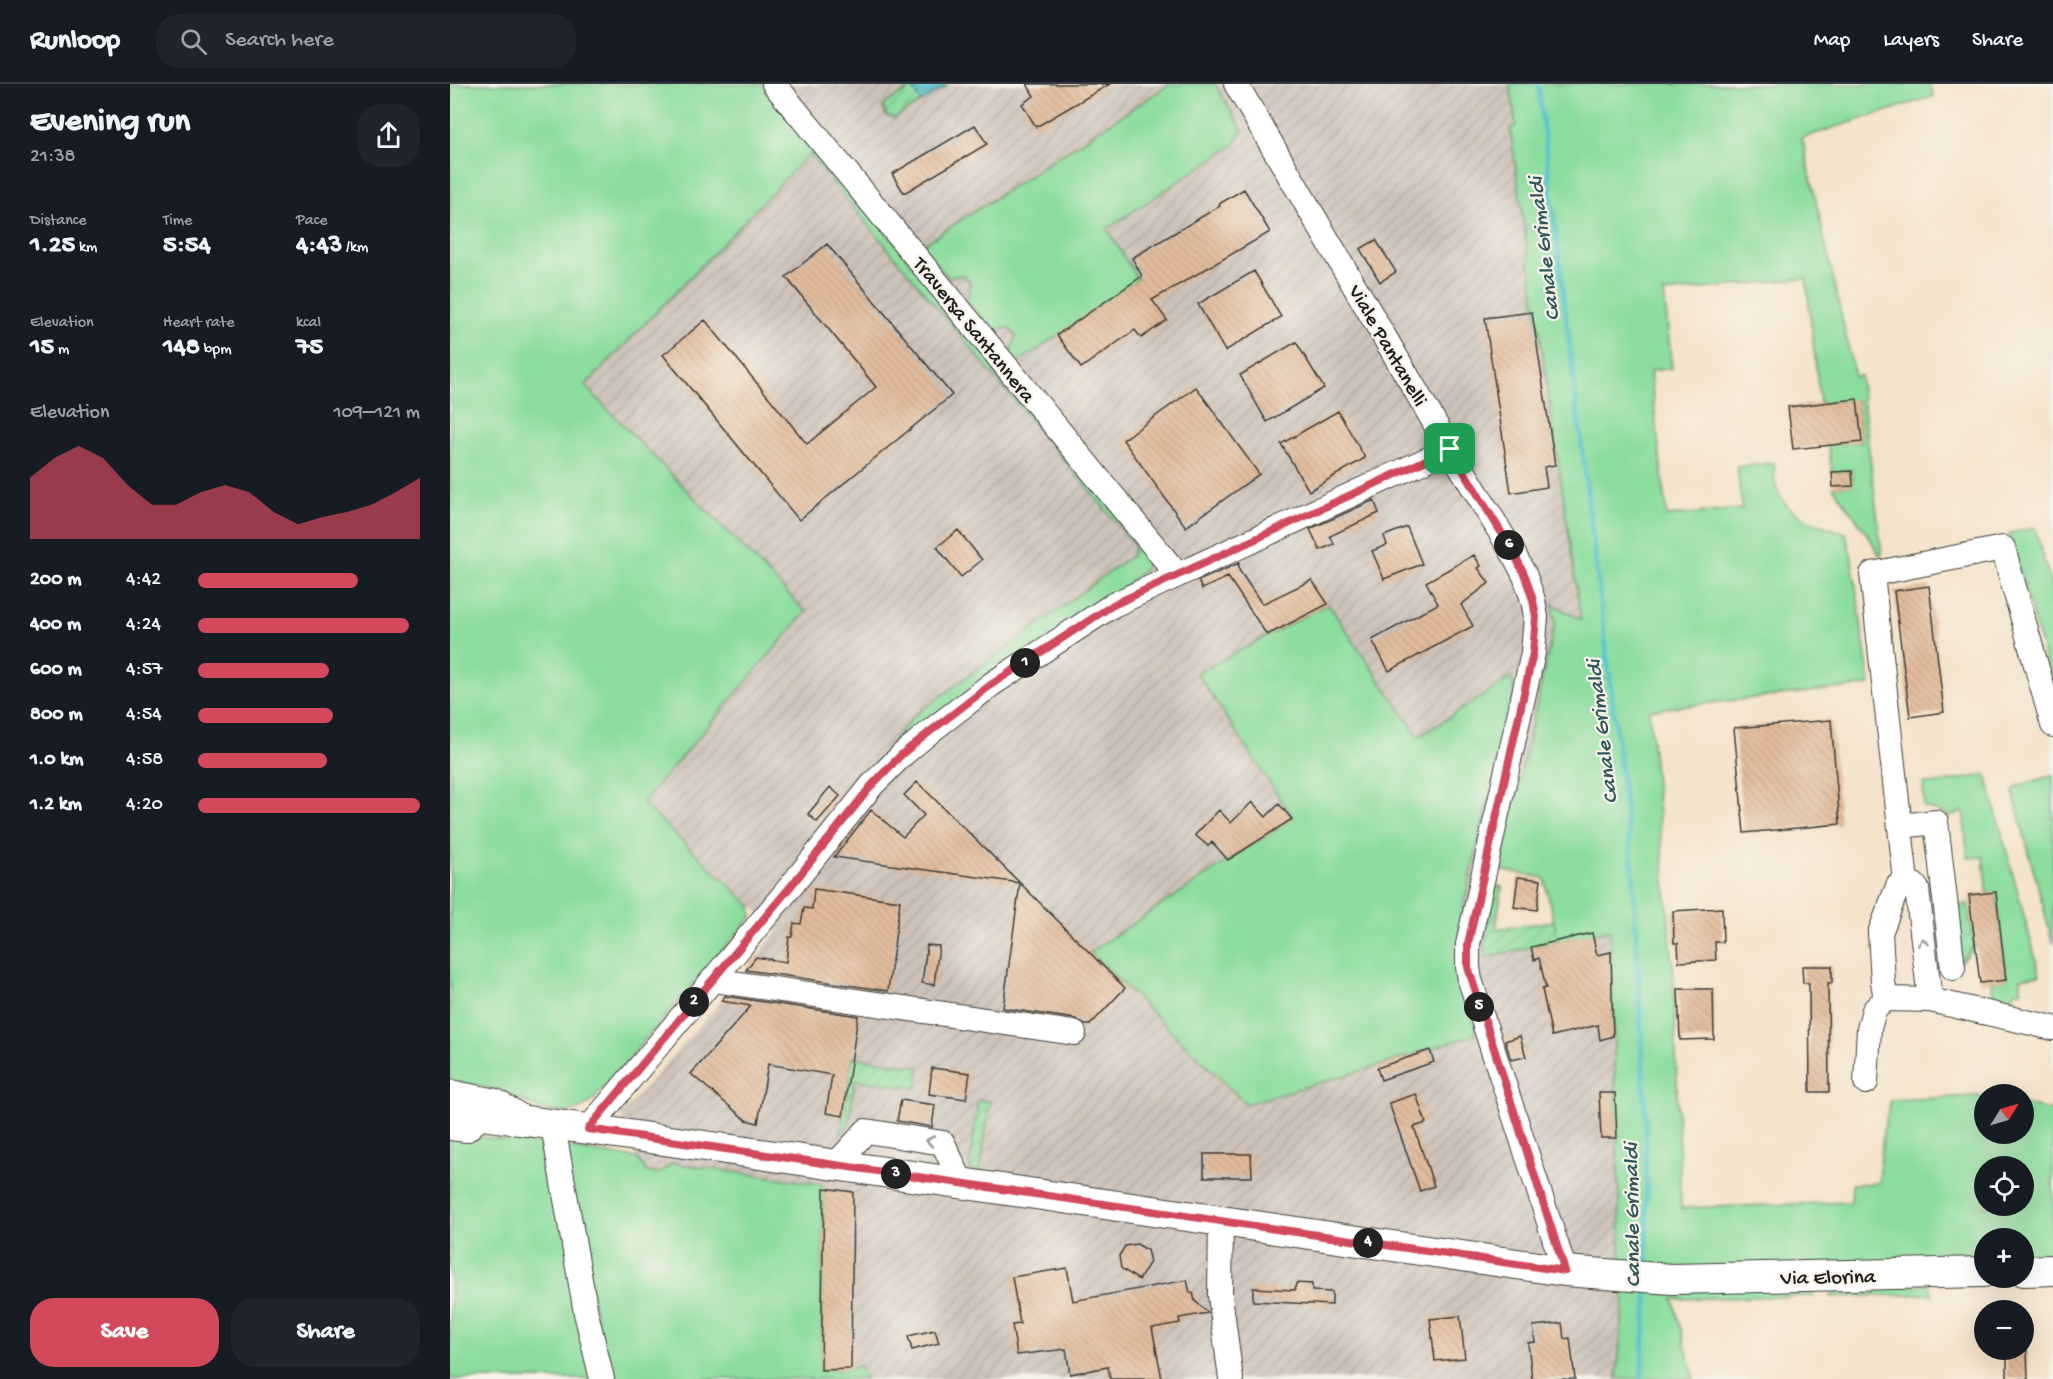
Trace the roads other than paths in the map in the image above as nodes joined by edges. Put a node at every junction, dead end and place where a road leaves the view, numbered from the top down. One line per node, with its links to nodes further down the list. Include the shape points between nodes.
1 (774, 84): 4 (street, Traversa Santannera)
2 (1236, 84): 3 (street, Viale Pantanelli)
3 (1450, 449): 4 (street); 23 (street, Viale Pantanelli, via 1514,553 1536,617 1533,653 1468,944 1468,967)
4 (1177, 574): 9 (street, via 1113,605 992,684 902,754 872,785)
5 (2053, 725): 6 (street, via 2003,548 1872,574)
6 (1901, 826): 7 (street); 8 (street, via 1936,822)
7 (1906, 882): 10 (street, via 1898,886 1880,933); 11 (street, one-way to 7, via 1917,889)
8 (1953, 968)
9 (712, 980): 13 (street); 20 (street)
10 (1886, 999): 11 (street); 14 (street, via 1874,1010 1869,1029)
11 (1930, 1000): 12 (street)
12 (2053, 1028)
13 (1074, 1033)
14 (1866, 1082)
15 (450, 1092): 18 (street, via 496,1101)
16 (450, 1111): 17 (main road)
17 (482, 1116): 18 (main road); 19 (street, via 466,1130)
18 (542, 1124): 20 (main road); 26 (street)
19 (450, 1128)
20 (588, 1129): 21 (main road)
21 (1221, 1222): 23 (main road); 27 (street, via 1220,1295)
22 (2053, 1270): 24 (main road)
23 (1565, 1271): 25 (main road, Via Elorina, via 1672,1279)
24 (2034, 1271)
25 (1974, 1272)
26 (602, 1379)
27 (1231, 1379)

